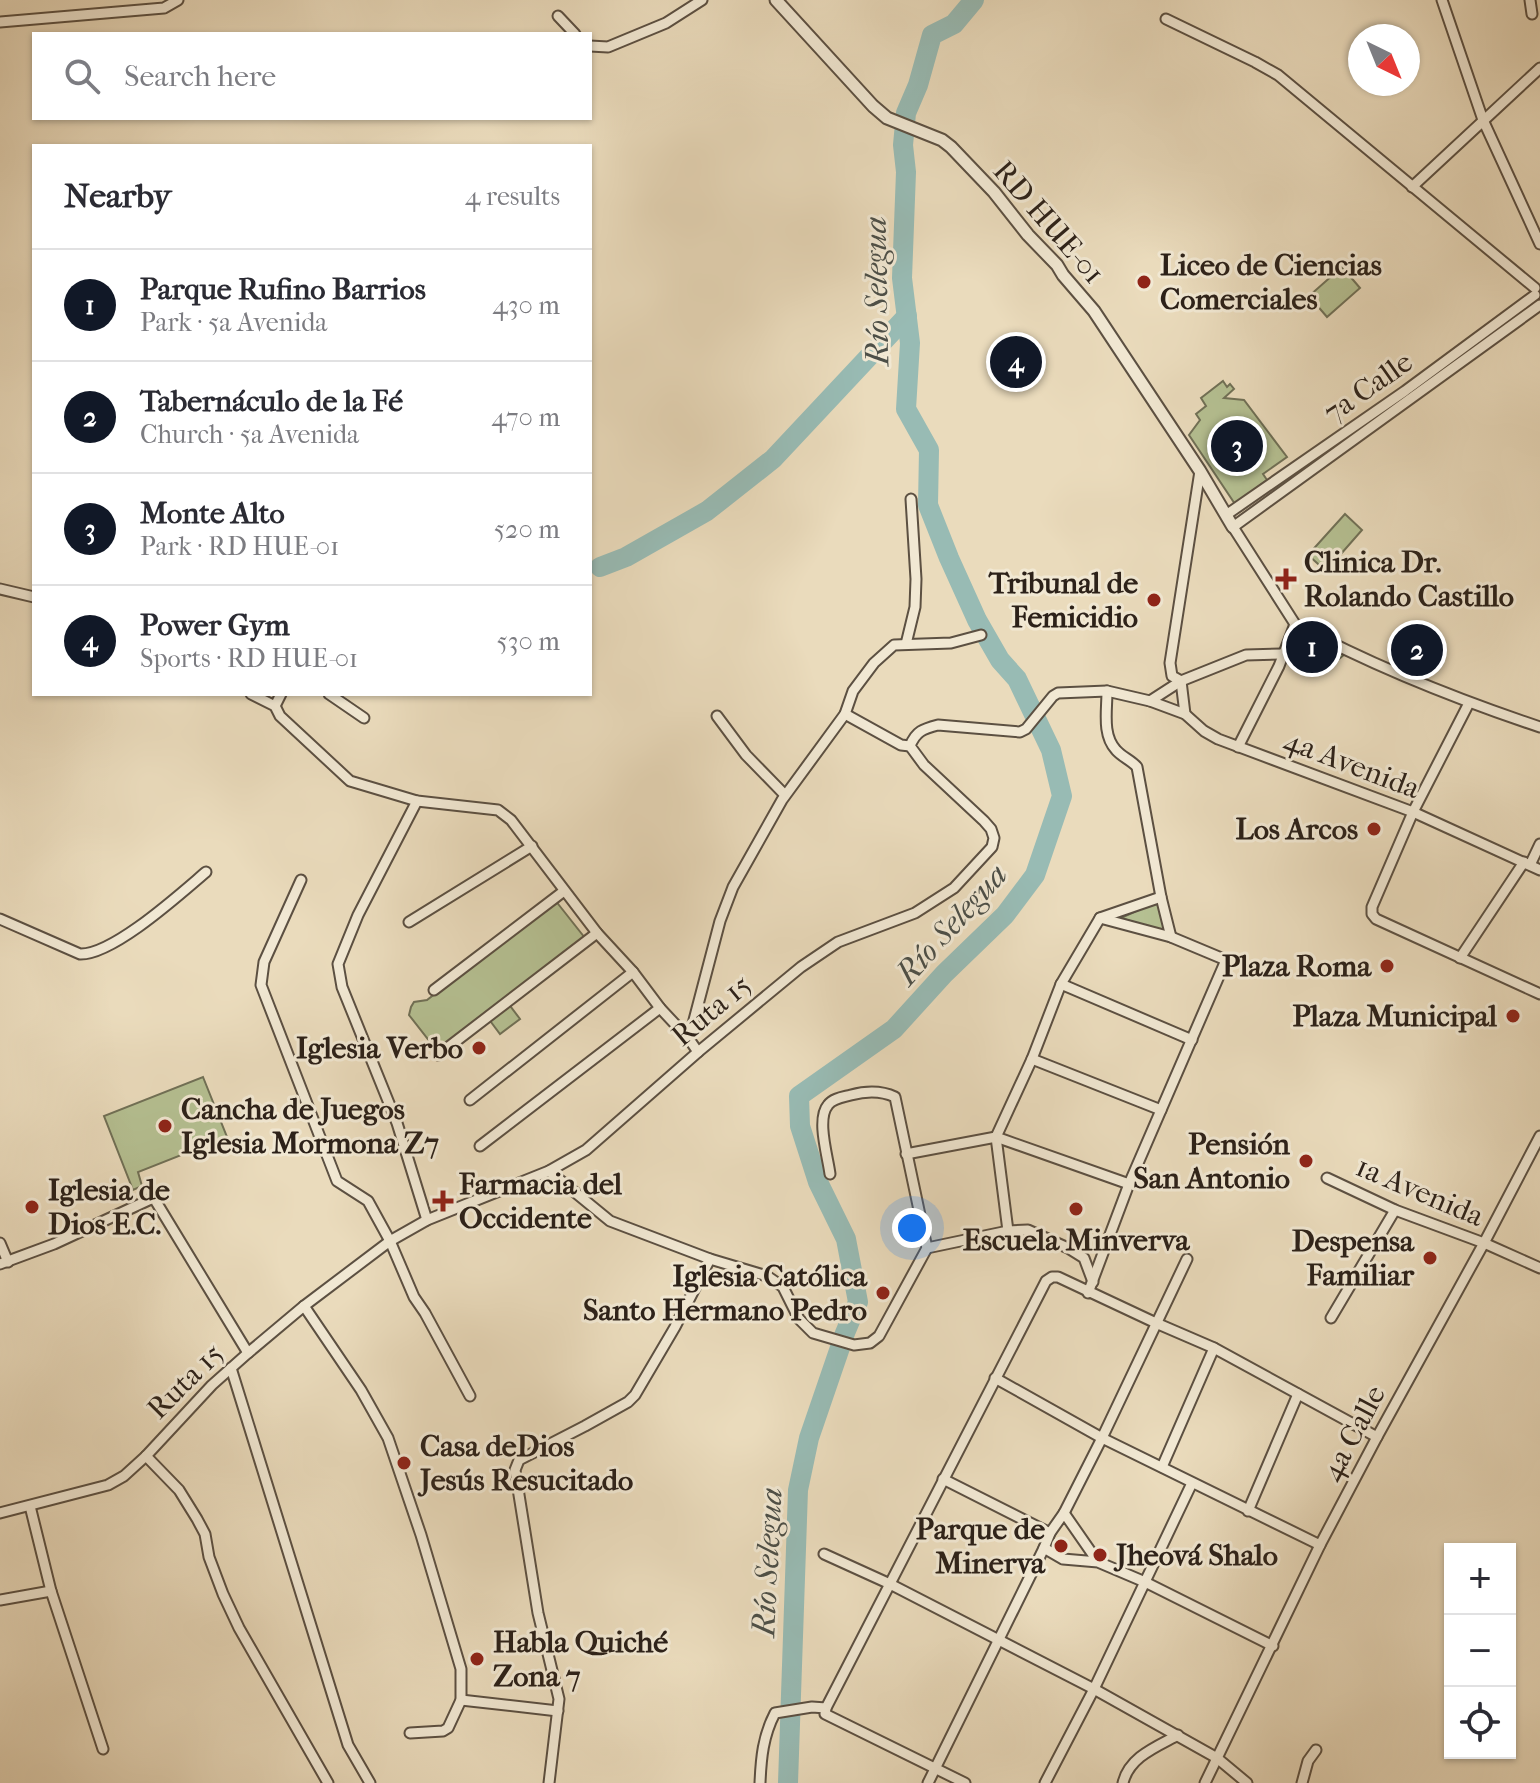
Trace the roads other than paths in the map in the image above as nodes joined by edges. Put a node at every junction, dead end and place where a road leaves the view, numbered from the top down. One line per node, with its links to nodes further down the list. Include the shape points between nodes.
1 (178, 0): 9 (street, via 164,8)
2 (702, 0): 11 (street, via 666,23 608,47)
3 (776, 0): 17 (street, RD HUE-01, via 873,106 887,118 942,140 994,192 1094,311)
4 (1442, 0): 13 (street)
5 (1530, 0): 6 (street)
6 (1532, 14)
7 (558, 16): 10 (street)
8 (1166, 19): 14 (street, via 1278,75)
9 (0, 22)
10 (573, 32)
11 (592, 46)
12 (1540, 68): 13 (street)
13 (1483, 120): 14 (street); 15 (street)
14 (1412, 187): 16 (street)
15 (1540, 244)
16 (1538, 294): 19 (street, 7a Calle); 20 (street, 7a Calle)
17 (1200, 471): 19 (street, RD HUE-01); 27 (street, via 1170,663 1172,676)
18 (911, 499): 25 (street, via 915,607)
19 (1226, 515): 20 (street, RD HUE-01)
20 (1233, 527): 23 (street)
21 (0, 589): 22 (street)
22 (32, 597)
23 (1295, 624): 26 (street); 33 (street, via 1349,653)
24 (981, 635): 25 (street, via 951,643)
25 (906, 644): 35 (street, via 894,645 874,663 853,691)
26 (1282, 654): 27 (street, via 1246,655); 41 (street)
27 (1181, 681): 32 (street); 36 (street)
28 (1107, 691): 32 (street); 40 (street, via 1058,693 1020,732 938,725 914,736); 52 (street, via 1106,734 1117,752 1137,767)
29 (255, 696): 34 (street)
30 (280, 696): 34 (street)
31 (332, 696): 38 (street)
32 (1150, 701): 36 (street, 4a Avenida)
33 (1469, 703): 39 (street); 44 (street)
34 (275, 706): 43 (street, via 350,781)
35 (845, 714): 40 (street); 42 (street)
36 (1185, 714): 41 (street, 4a Avenida, via 1204,731)
37 (717, 716): 42 (street)
38 (364, 718)
39 (1540, 727)
40 (910, 746): 66 (street, Ruta 15, via 991,829 992,847 954,888 915,913 838,942)
41 (1238, 747): 44 (street, 4a Avenida)
42 (785, 795): 64 (street, via 733,887)
43 (417, 801): 46 (street, via 498,810); 80 (street, via 338,964)
44 (1413, 812): 47 (street, 4a Avenida); 58 (street, via 1372,914)
45 (1540, 844): 47 (street)
46 (532, 846): 51 (street); 55 (street)
47 (1527, 864): 48 (street, 4a Avenida); 58 (street)
48 (1540, 870)
49 (206, 872): 54 (street, via 126,935 88,955)
50 (301, 880): 82 (street, via 264,962 261,985 337,1181 368,1201)
51 (564, 891): 56 (street); 61 (street)
52 (1161, 897): 53 (street); 57 (street)
53 (1100, 918): 57 (street); 60 (street)
54 (0, 919)
55 (409, 922)
56 (597, 933): 59 (street); 67 (street)
57 (1171, 937): 65 (street, via 1226,960)
58 (1460, 958): 62 (street)
59 (633, 972): 63 (street); 69 (street)
60 (1061, 984): 65 (street); 68 (street)
61 (434, 990)
62 (1540, 994)
63 (660, 1008): 64 (street); 73 (street)
64 (689, 1039): 66 (street)
65 (1192, 1040): 70 (street)
66 (698, 1052): 75 (street, Ruta 15, via 586,1150)
67 (438, 1055)
68 (1032, 1059): 70 (street); 71 (street)
69 (470, 1100)
70 (1161, 1110): 78 (street)
71 (996, 1137): 74 (street); 78 (street); 81 (street)
72 (1540, 1138): 84 (street, 4a Calle)
73 (480, 1146)
74 (906, 1154): 76 (street, via 895,1097 866,1091 828,1104 823,1130); 85 (street)
75 (549, 1171): 80 (street, Ruta 15); 86 (street, via 610,1221)
76 (830, 1174)
77 (1327, 1178): 79 (street, 1a Avenida)
78 (1129, 1184): 90 (street)
79 (1395, 1210): 84 (street, 1a Avenida); 93 (street)
80 (427, 1220): 82 (street, Ruta 15)
81 (1008, 1231): 85 (street); 90 (street, via 1028,1230 1068,1248 1084,1258)
82 (390, 1241): 92 (street, Ruta 15); 100 (street, via 414,1297)
83 (0, 1243): 88 (street)
84 (1484, 1243): 89 (street, 1a Avenida); 101 (street, 4a Calle)
85 (927, 1248): 86 (street, via 879,1336 854,1345 813,1333 799,1319 783,1287 767,1276)
86 (710, 1259): 125 (street, via 635,1395 519,1460 515,1470)
87 (1187, 1259): 94 (street)
88 (4, 1263): 96 (street, via 155,1200)
89 (1540, 1268)
90 (1093, 1282): 91 (street)
91 (1088, 1293): 94 (street); 98 (street, via 1058,1277 1046,1281)
92 (304, 1306): 96 (street, Ruta 15); 123 (street, via 388,1438 452,1634 461,1669)
93 (1331, 1318)
94 (1156, 1323): 95 (street); 102 (street)
95 (1214, 1348): 99 (street); 104 (street)
96 (248, 1353): 97 (street, Ruta 15)
97 (231, 1368): 103 (street, Ruta 15); 133 (street, via 348,1745)
98 (995, 1378): 102 (street); 105 (street)
99 (1298, 1394): 101 (street); 108 (street)
100 (470, 1396)
101 (1377, 1437): 112 (street, 4a Calle)
102 (1102, 1438): 104 (street); 110 (street)
103 (146, 1456): 107 (street, Ruta 15, via 108,1485); 132 (street, Ruta 15, via 179,1490 197,1519 234,1617)
104 (1162, 1467): 106 (street)
105 (943, 1479): 111 (street); 117 (street)
106 (1192, 1483): 108 (street); 116 (street)
107 (30, 1506): 109 (street, Ruta 15); 118 (street)
108 (1248, 1511): 112 (street)
109 (0, 1513)
110 (1064, 1513): 111 (street); 115 (street)
111 (1050, 1533): 113 (street)
112 (1320, 1545): 121 (street, 4a Calle)
113 (1044, 1548): 115 (street, via 1063,1559); 120 (street)
114 (824, 1554): 117 (street)
115 (1098, 1562): 116 (street)
116 (1145, 1582): 121 (street); 122 (street)
117 (890, 1584): 120 (street); 124 (street)
118 (51, 1591): 119 (street); 128 (street)
119 (0, 1600)
120 (998, 1641): 122 (street); 131 (street)
121 (1273, 1646): 130 (street, 4a Calle)
122 (1094, 1689): 127 (street); 138 (street)
123 (461, 1700): 125 (street); 126 (street, via 443,1731)
124 (826, 1708): 131 (street, via 825,1714); 135 (street, via 775,1713 761,1756)
125 (558, 1711): 134 (street)
126 (410, 1733)
127 (1178, 1735): 130 (street); 139 (street, via 1137,1759)
128 (103, 1749)
129 (1316, 1750): 142 (street)
130 (1217, 1758): 140 (street, 4a Calle); 141 (street)
131 (936, 1769): 136 (street); 137 (street)
132 (328, 1783)
133 (370, 1783)
134 (549, 1783)
135 (760, 1783)
136 (928, 1783)
137 (965, 1783)
138 (1045, 1783)
139 (1123, 1783)
140 (1205, 1783)
141 (1247, 1783)
142 (1302, 1783)

